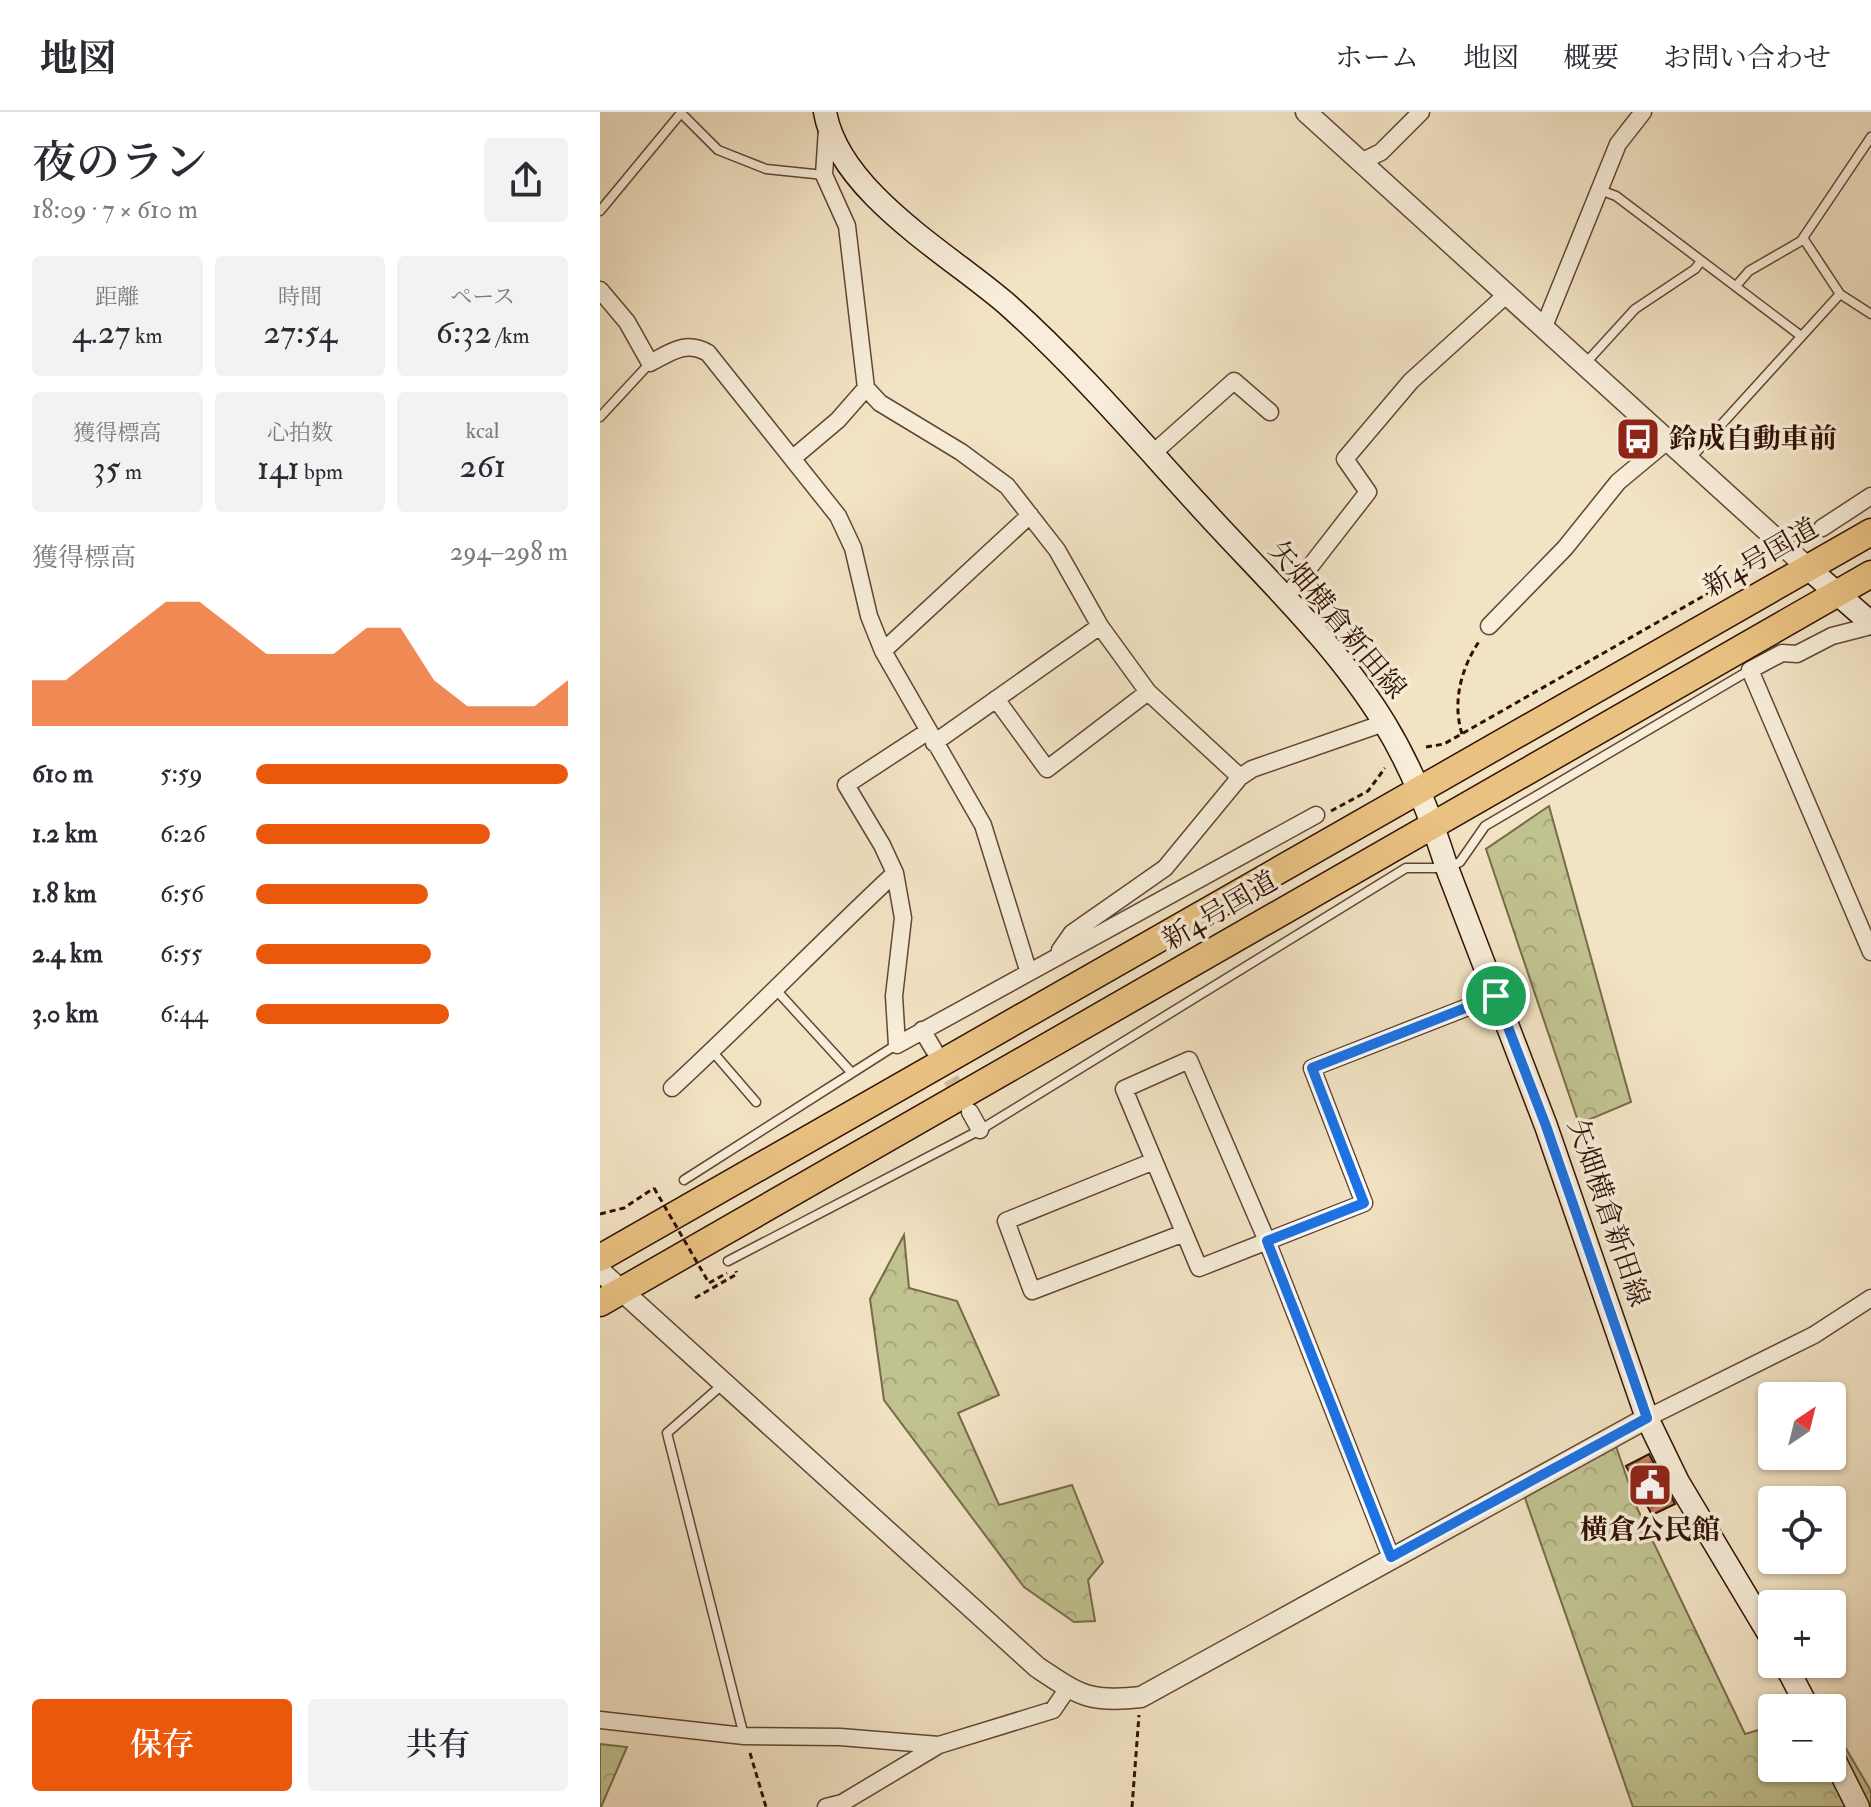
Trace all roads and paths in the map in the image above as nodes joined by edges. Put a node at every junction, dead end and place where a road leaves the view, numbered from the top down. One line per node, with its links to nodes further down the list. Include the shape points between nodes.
1 (1306, 112): 6 (street)
2 (1421, 112): 6 (street, via 1381,152)
3 (1643, 112): 8 (street, via 1618,144)
4 (826, 118): 7 (street); 25 (main road, 矢畑横倉新田線, via 845,158 892,211 1009,306)
5 (1871, 137): 10 (lane)
6 (1361, 162): 14 (street)
7 (824, 175): 9 (lane, via 766,169 718,150 681,113); 21 (street, via 847,226)
8 (1600, 189): 11 (lane); 17 (street)
9 (600, 211)
10 (1803, 238): 12 (lane, via 1749,271); 13 (lane)
11 (1701, 261): 12 (lane); 20 (lane, via 1635,309)
12 (1736, 286): 18 (lane)
13 (1840, 294): 16 (lane); 18 (lane)
14 (1506, 295): 17 (street); 36 (street, via 1411,381 1345,459 1368,492)
15 (603, 302): 19 (street, via 627,322)
16 (1871, 314)
17 (1543, 329): 20 (street)
18 (1801, 336): 27 (lane)
19 (650, 363): 23 (lane); 26 (street, via 695,345 708,353)
20 (1583, 366): 24 (street)
21 (866, 388): 26 (street); 29 (street, via 880,403 1007,486)
22 (1270, 412): 25 (street, via 1234,381)
23 (600, 417)
24 (1666, 442): 27 (street); 39 (street, via 1618,482 1565,548)
25 (1152, 454): 36 (main road, 矢畑横倉新田線)
26 (793, 458): 40 (street, via 838,516 853,548)
27 (1688, 462): 33 (street)
28 (1871, 496): 30 (street)
29 (1030, 515): 38 (street, via 1057,550); 40 (street)
30 (1822, 528)
31 (1871, 532): 33 (highway, 新4号国道)
32 (1751, 554): 45 (path, via 1745,570 1728,582)
33 (1808, 568): 35 (main road); 50 (highway, 新4号国道)
34 (1871, 574): 35 (highway, 新4号国道)
35 (1837, 593): 37 (main road); 52 (highway, 新4号国道)
36 (1284, 600): 44 (main road, 矢畑横倉新田線)
37 (1871, 624): 41 (street, via 1797,654 1782,653)
38 (1100, 626): 42 (street); 43 (street)
39 (1489, 626): 45 (path, via 1461,681 1456,714)
40 (883, 651): 46 (street)
41 (1750, 670): 53 (lane, via 1485,826 1460,862); 55 (street)
42 (1148, 692): 43 (street, via 1047,769); 49 (street)
43 (996, 699): 46 (street)
44 (1384, 723): 49 (street); 50 (main road, 矢畑横倉新田線)
45 (1462, 734): 47 (path)
46 (931, 738): 54 (street, via 846,785); 57 (street, via 983,825)
47 (1426, 747)
48 (1385, 768): 51 (path, via 1368,791)
49 (1240, 777): 56 (street, via 1165,868 1072,933)
50 (1419, 789): 52 (main road, 矢畑横倉新田線); 74 (highway, 新4号国道)
51 (1316, 815): 56 (street)
52 (1435, 825): 53 (main road, 矢畑横倉新田線); 77 (highway, 新4号国道)
53 (1447, 868): 59 (main road, 矢畑横倉新田線); 68 (lane, via 1406,868)
54 (895, 873): 58 (street, via 793,969); 61 (street, via 903,918 894,996)
55 (1871, 952)
56 (1057, 955): 57 (street)
57 (1028, 970): 60 (street)
58 (777, 991): 63 (street); 64 (lane)
59 (1496, 996): 73 (street, via 1312,1068 1364,1203); 81 (main road, 矢畑横倉新田線)
60 (922, 1030): 61 (street); 62 (street)
61 (897, 1045): 64 (lane)
62 (934, 1050)
63 (712, 1051): 65 (street); 66 (lane)
64 (851, 1072): 70 (lane)
65 (672, 1088)
66 (756, 1102)
67 (970, 1112): 68 (street)
68 (980, 1130): 75 (lane)
69 (1154, 1161): 72 (street); 72 (street, via 1006,1221 1032,1291); 73 (street, via 1124,1089 1189,1060)
70 (684, 1180)
71 (600, 1214): 78 (path, bridge, via 624,1208 654,1188 709,1283 734,1269 737,1274)
72 (1184, 1233): 73 (street, via 1199,1268)
73 (1267, 1241): 82 (street)
74 (600, 1258)
75 (728, 1261)
76 (600, 1271): 77 (street)
77 (611, 1297): 80 (street)
78 (695, 1298)
79 (1871, 1298): 81 (street, via 1814,1335)
80 (722, 1384): 84 (street, via 1037,1667); 87 (lane, via 667,1433)
81 (1647, 1418): 82 (street); 83 (main road, 矢畑横倉新田線, via 1678,1482)
82 (1391, 1557): 85 (street)
83 (1758, 1616)
84 (1068, 1688): 85 (street, via 1081,1696); 88 (street, via 1053,1710)
85 (1141, 1697): 92 (path)
86 (600, 1720): 87 (street)
87 (744, 1736): 88 (street); 90 (path)
88 (939, 1745): 91 (street, via 842,1803)
89 (1846, 1782): 93 (main road)
90 (766, 1807)
91 (826, 1807)
92 (1132, 1807)
93 (1858, 1807)

